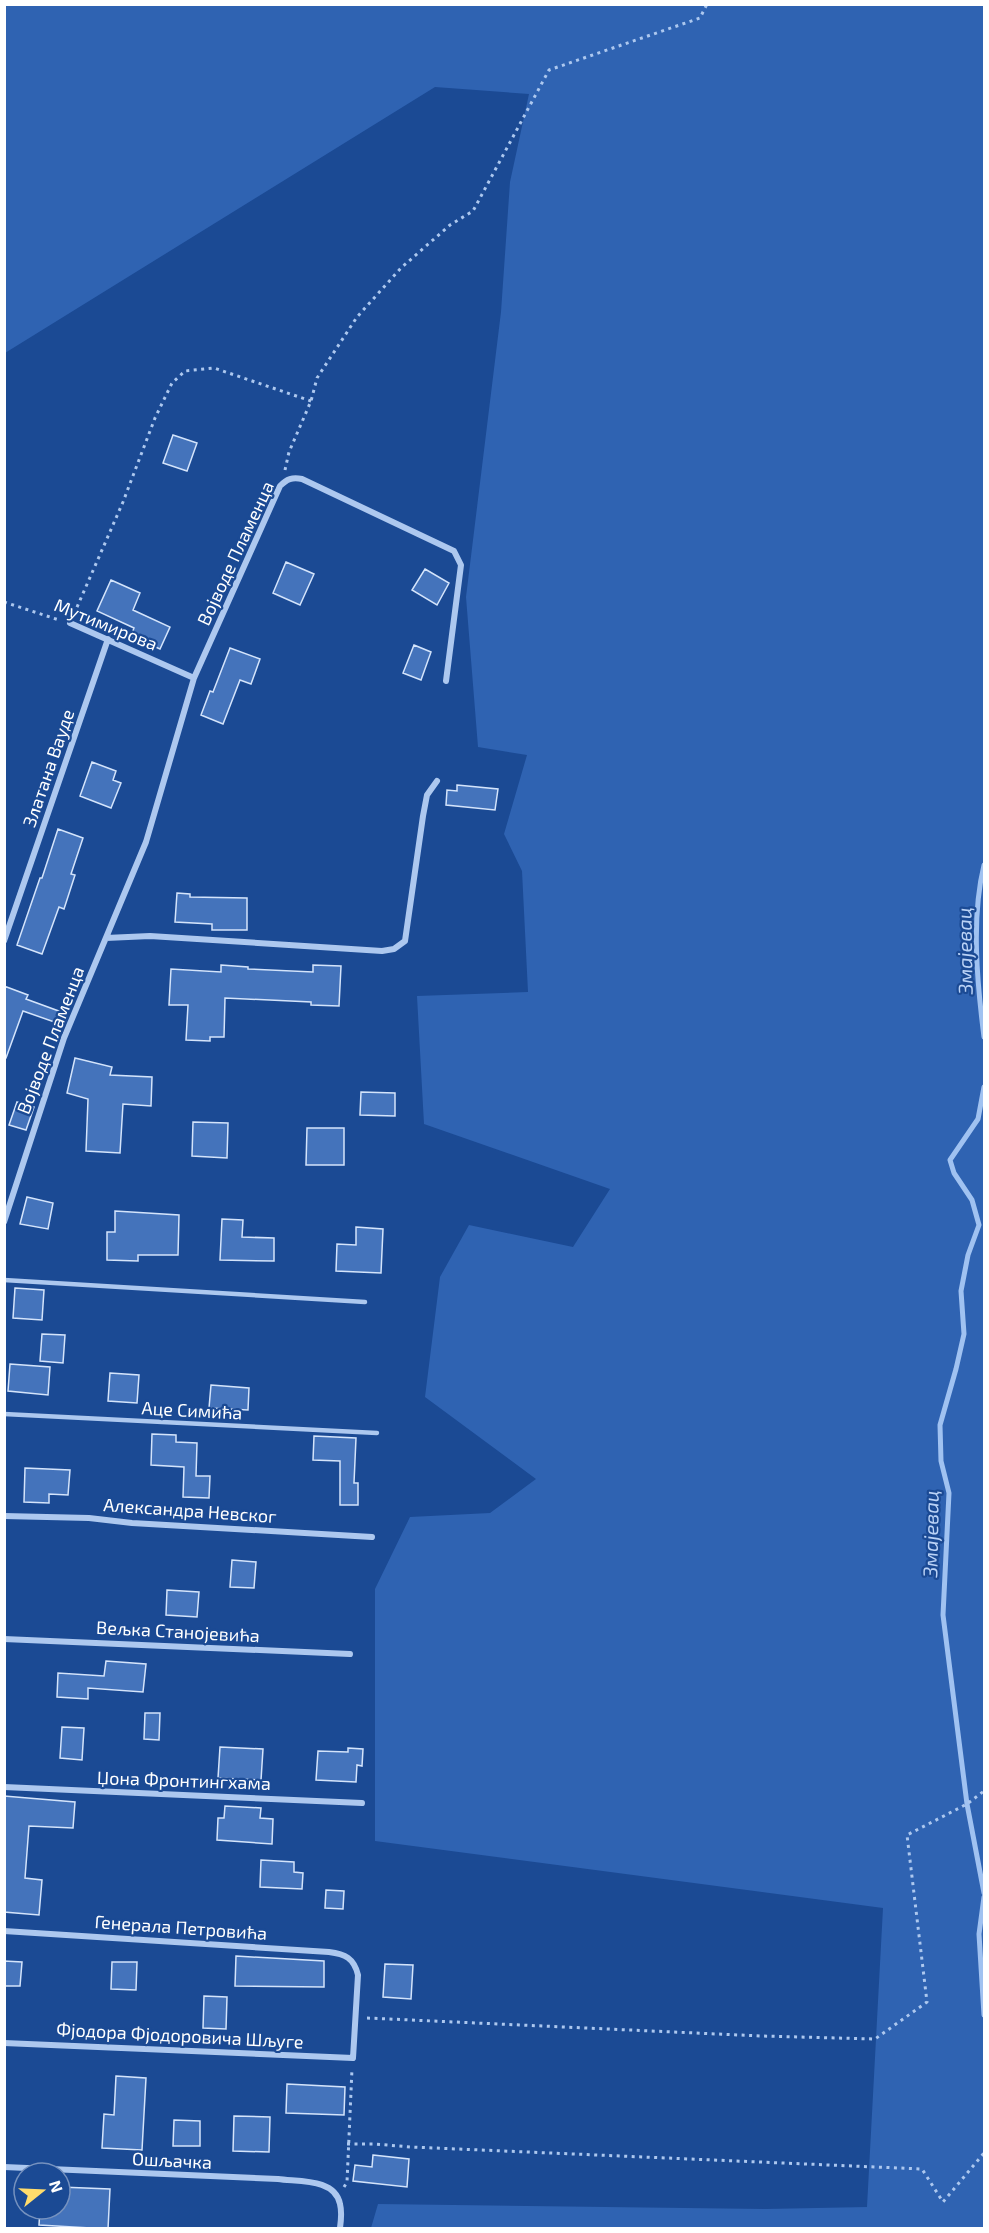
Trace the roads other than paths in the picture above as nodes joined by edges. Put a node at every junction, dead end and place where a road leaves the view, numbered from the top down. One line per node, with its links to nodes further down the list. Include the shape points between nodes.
1 (70, 623): 2 (street, Мутимирова)
2 (108, 639): 3 (street, Мутимирова); 7 (street, Златана Вауде)
3 (195, 678): 4 (street, Војводе Пламенца, via 279,486 294,478 454,551 461,565); 6 (street, Војводе Пламенца, via 146,842)
4 (447, 681)
5 (437, 781): 6 (street, via 427,795 408,927 401,946 382,951 150,936)
6 (106, 938): 8 (street, Војводе Пламенца, via 64,1038)
7 (4, 941)
8 (4, 1222)
9 (4, 1280): 10 (lane)
10 (365, 1302)
11 (4, 1414): 12 (lane, Аце Симића)
12 (377, 1433)
13 (4, 1516): 14 (street, Александра Невског)
14 (372, 1537)
15 (4, 1639): 16 (street, Вељка Станојевића)
16 (350, 1654)
17 (4, 1787): 18 (street, Џона Фронтингхама)
18 (362, 1803)
19 (4, 1931): 21 (street, Генерала Петровића, via 343,1954 353,1962 358,1975)
20 (4, 2043): 21 (street, Фјодора Фјодоровича Шљуге)
21 (353, 2058)
22 (4, 2167): 23 (street, Ошљачка, via 321,2184 339,2198)
23 (340, 2229)

